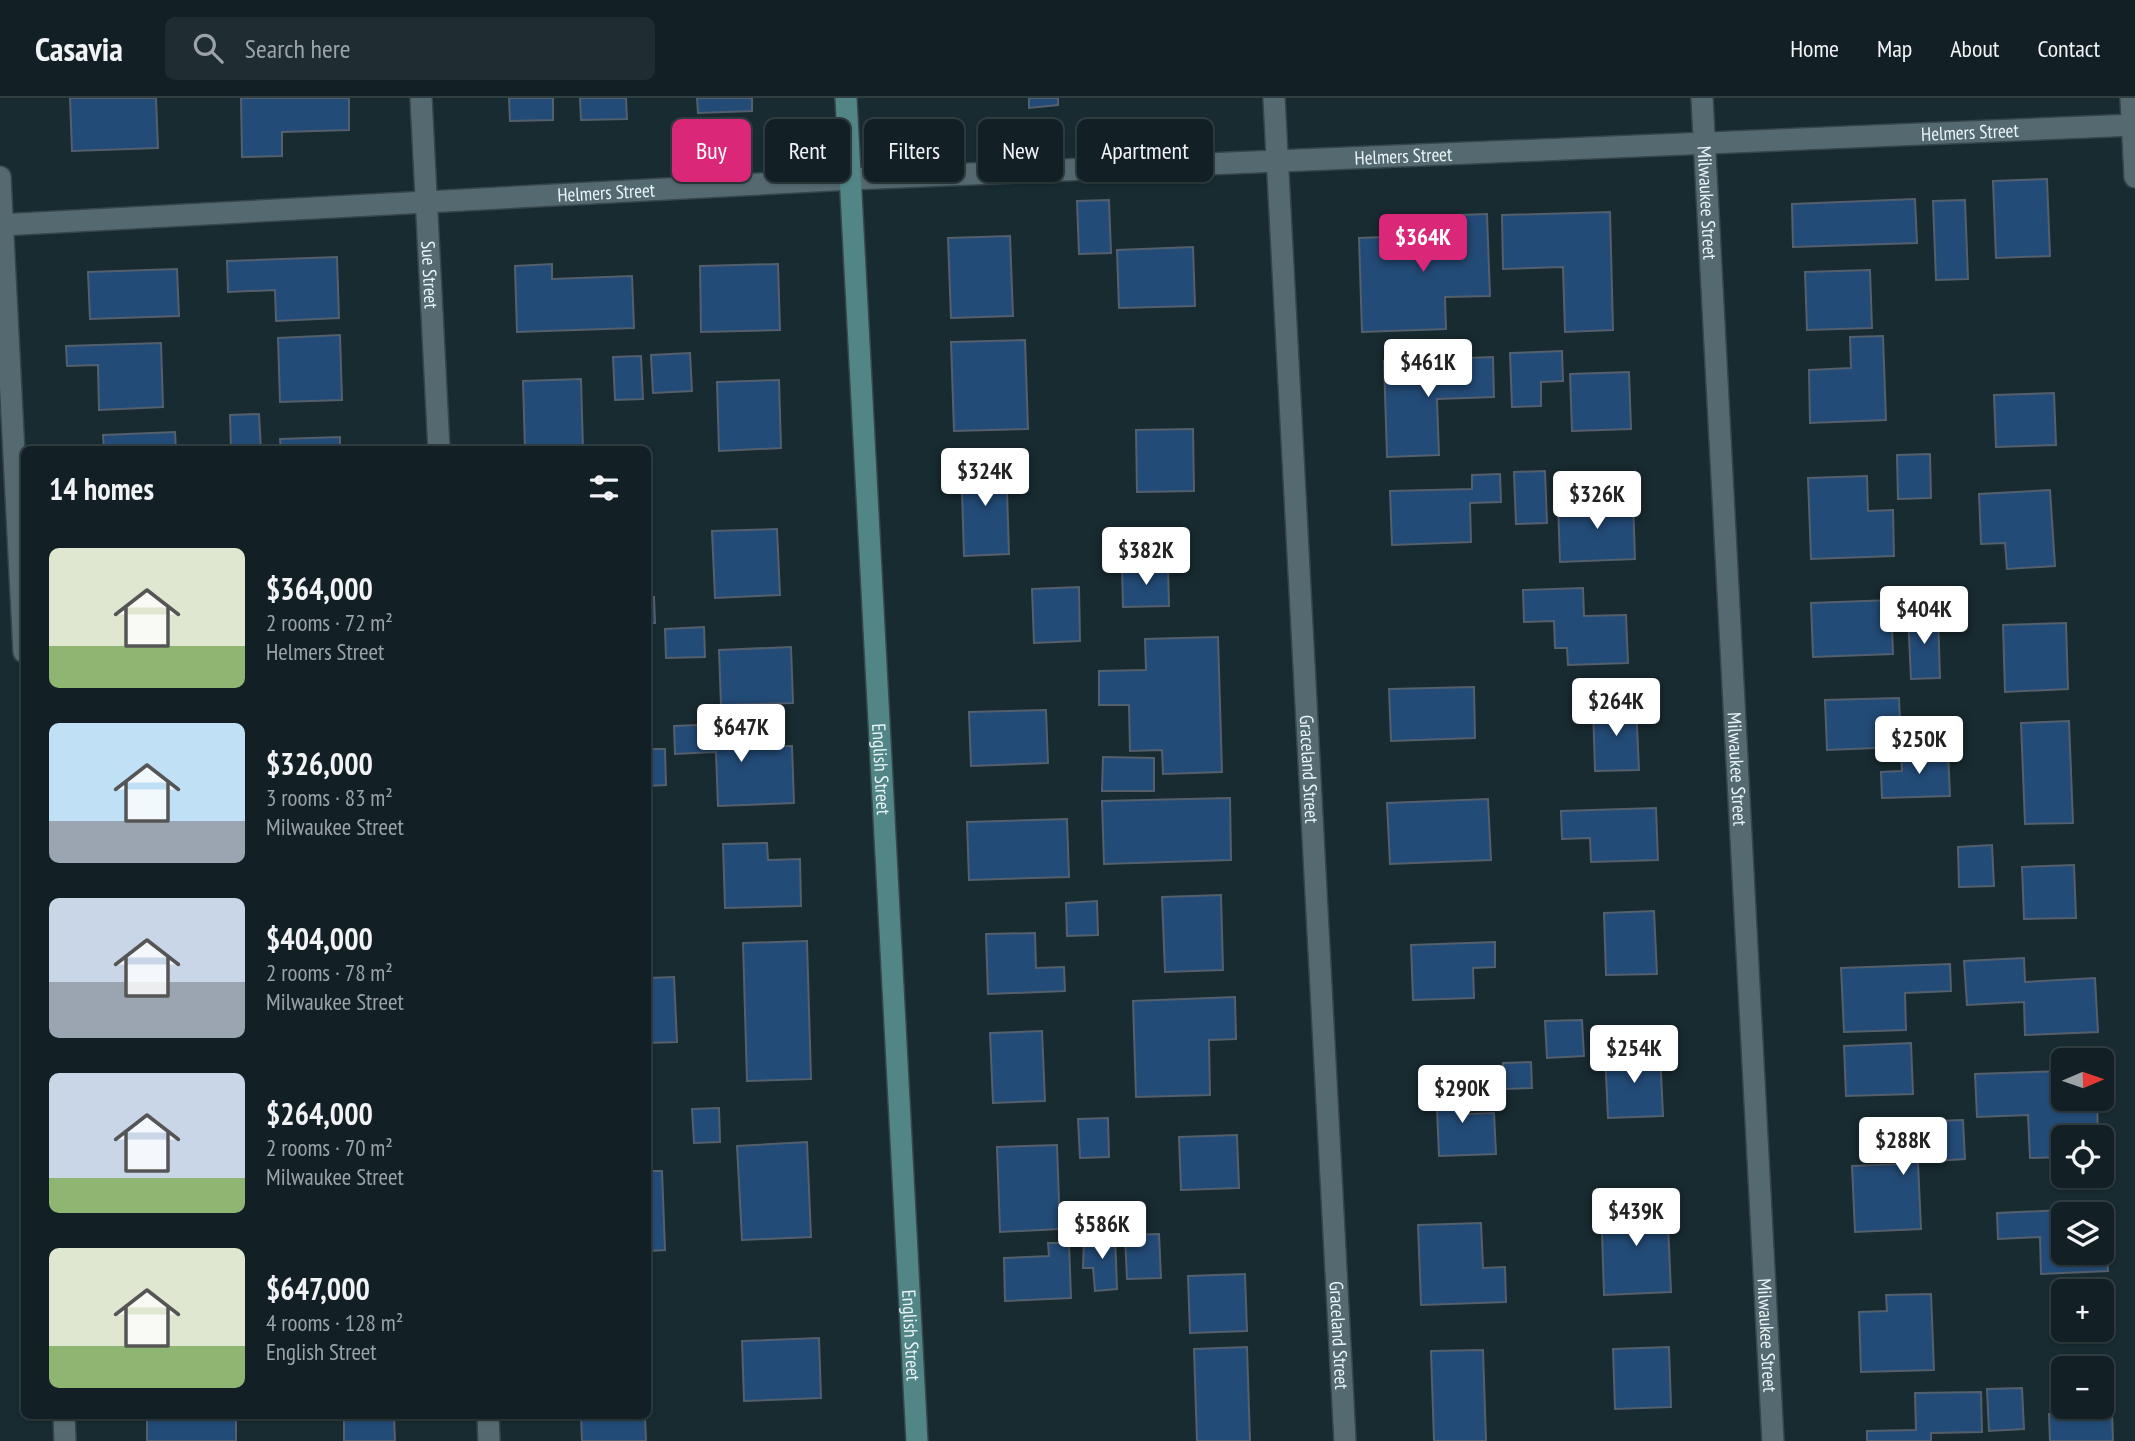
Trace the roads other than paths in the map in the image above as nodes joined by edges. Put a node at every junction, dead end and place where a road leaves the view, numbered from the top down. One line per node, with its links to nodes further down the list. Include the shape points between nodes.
1 (421, 98): 12 (street, Sue Street)
2 (846, 98): 11 (street, English Street)
3 (1274, 98): 8 (street, Graceland Street)
4 (1702, 98): 7 (street, Milwaukee Street)
5 (2131, 98): 6 (street)
6 (2134, 125): 7 (street, Helmers Street); 10 (street)
7 (1704, 144): 8 (street, Helmers Street); 22 (street, Milwaukee Street)
8 (1277, 163): 11 (street, Helmers Street); 21 (street, Graceland Street)
9 (0, 177): 13 (street)
10 (2135, 177)
11 (851, 179): 12 (street, Helmers Street); 20 (street, English Street)
12 (427, 201): 13 (street, Helmers Street); 14 (street, Sue Street)
13 (1, 225): 15 (street)
14 (439, 446)
15 (21, 596)
16 (64, 1419): 18 (street)
17 (488, 1419): 19 (street)
18 (65, 1441)
19 (489, 1441)
20 (917, 1441)
21 (1345, 1441)
22 (1773, 1441)

